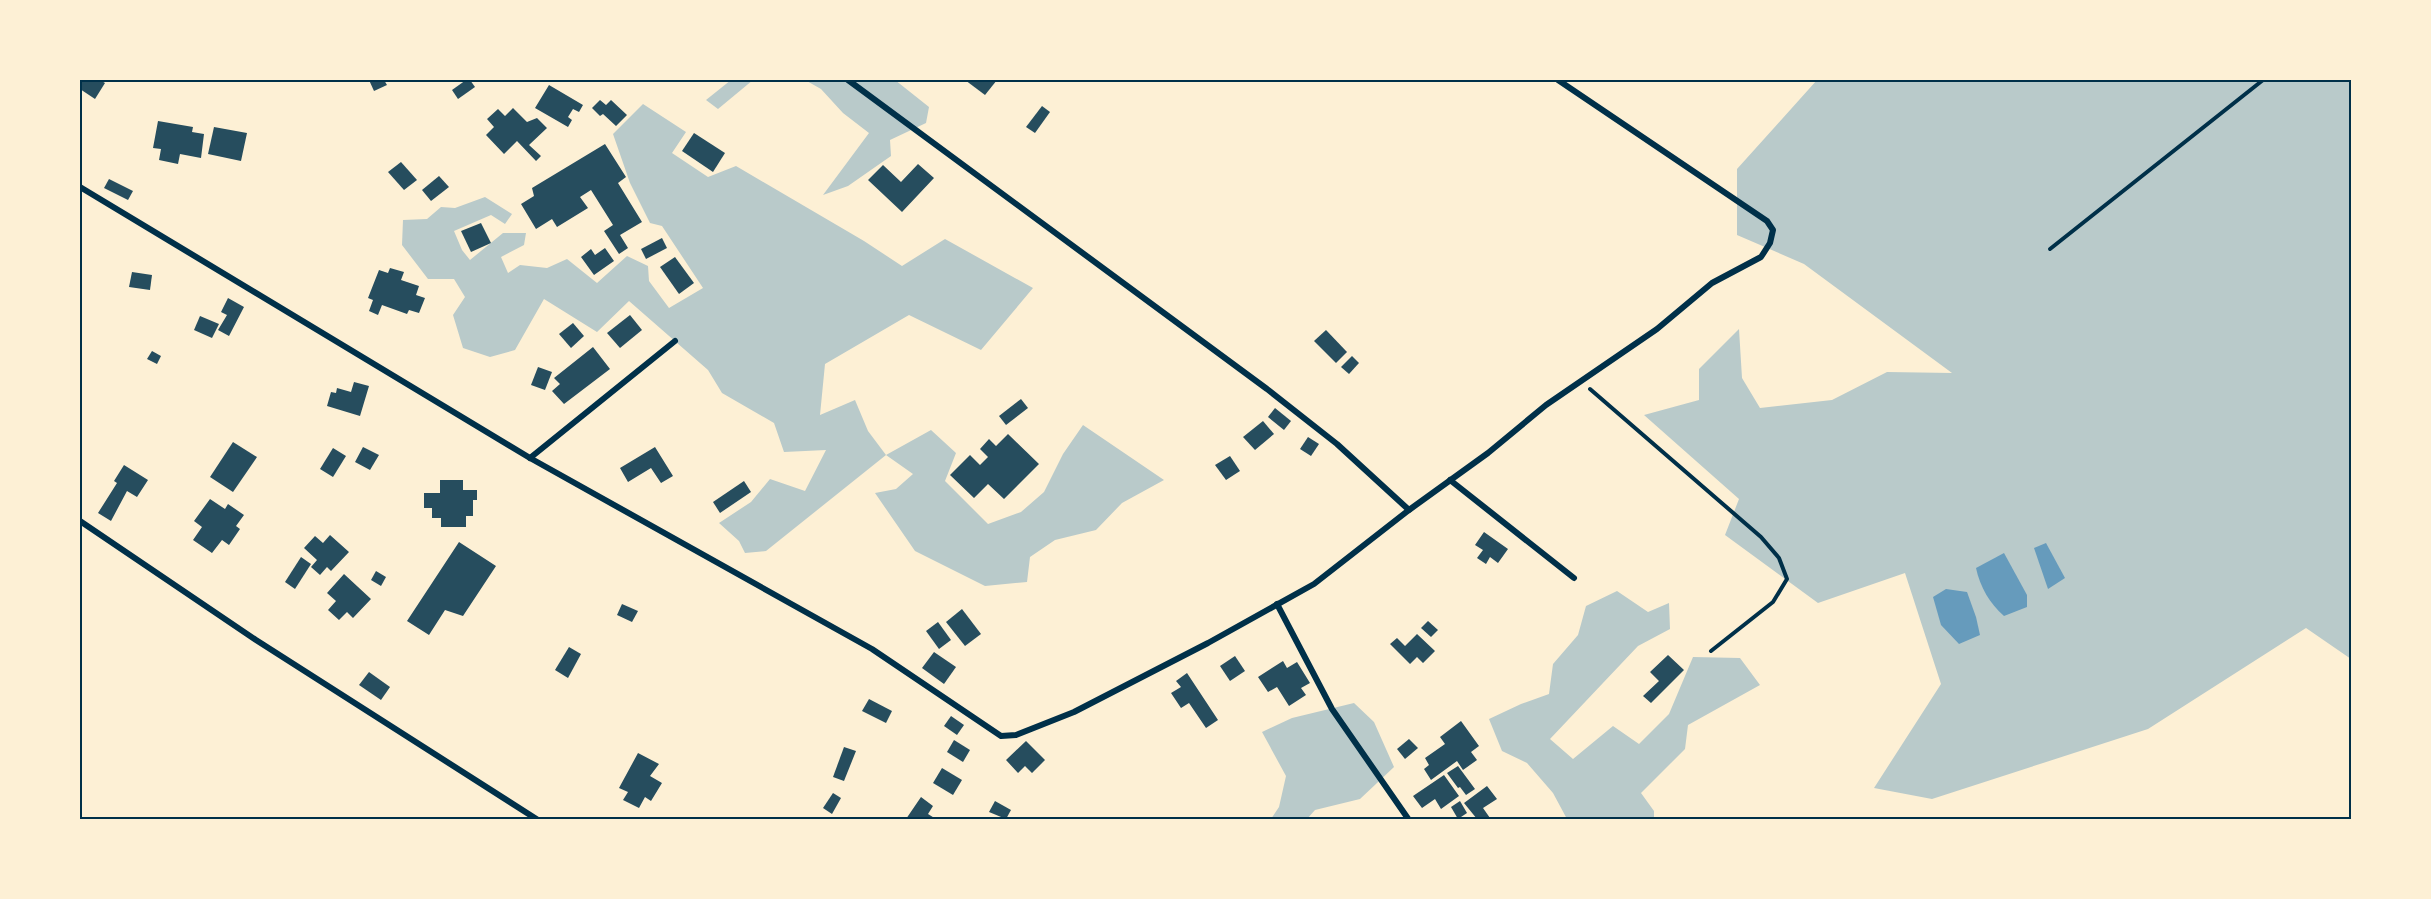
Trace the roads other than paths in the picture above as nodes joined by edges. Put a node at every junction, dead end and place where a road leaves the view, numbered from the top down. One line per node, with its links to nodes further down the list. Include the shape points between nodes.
1 (848, 80): 7 (street, via 1267,389 1337,444)
2 (1558, 80): 6 (street, via 1767,221 1773,230 1770,243 1761,257 1712,283 1657,329 1546,405)
3 (80, 187): 5 (street)
4 (675, 341): 5 (street)
5 (530, 458): 10 (street, via 872,649 1002,736 1016,735 1074,712)
6 (1450, 480): 7 (street); 9 (street)
7 (1409, 510): 10 (street, via 1314,584)
8 (80, 521): 11 (street, via 256,640)
9 (1574, 579)
10 (1277, 604): 12 (street, via 1332,709)
11 (538, 819)
12 (1409, 819)

